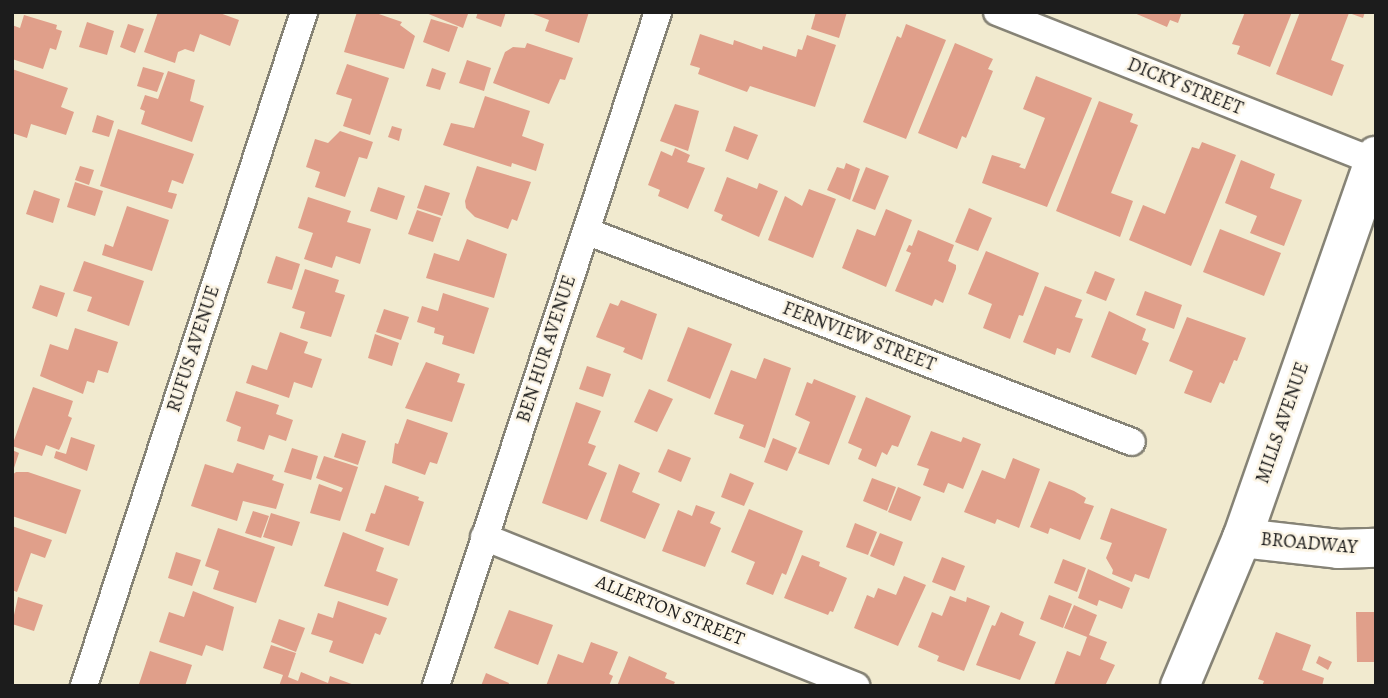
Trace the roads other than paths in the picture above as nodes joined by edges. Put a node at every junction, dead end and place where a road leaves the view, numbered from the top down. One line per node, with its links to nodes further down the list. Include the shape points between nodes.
1 (304, 12): 10 (street, RUFUS AVENUE)
2 (658, 12): 5 (street, BEN HUR AVENUE)
3 (997, 12): 4 (street, DICKY STREET)
4 (1375, 159): 8 (main road, MILLS AVENUE)
5 (586, 232): 6 (street, FERNVIEW STREET); 7 (street, BEN HUR AVENUE)
6 (1132, 442)
7 (484, 537): 11 (street, BEN HUR AVENUE); 12 (street, ALLERTON STREET)
8 (1242, 538): 9 (main road, BROADWAY, via 1338,549); 13 (main road, MILLS AVENUE)
9 (1376, 548)
10 (84, 686)
11 (436, 686)
12 (856, 686)
13 (1180, 686)

